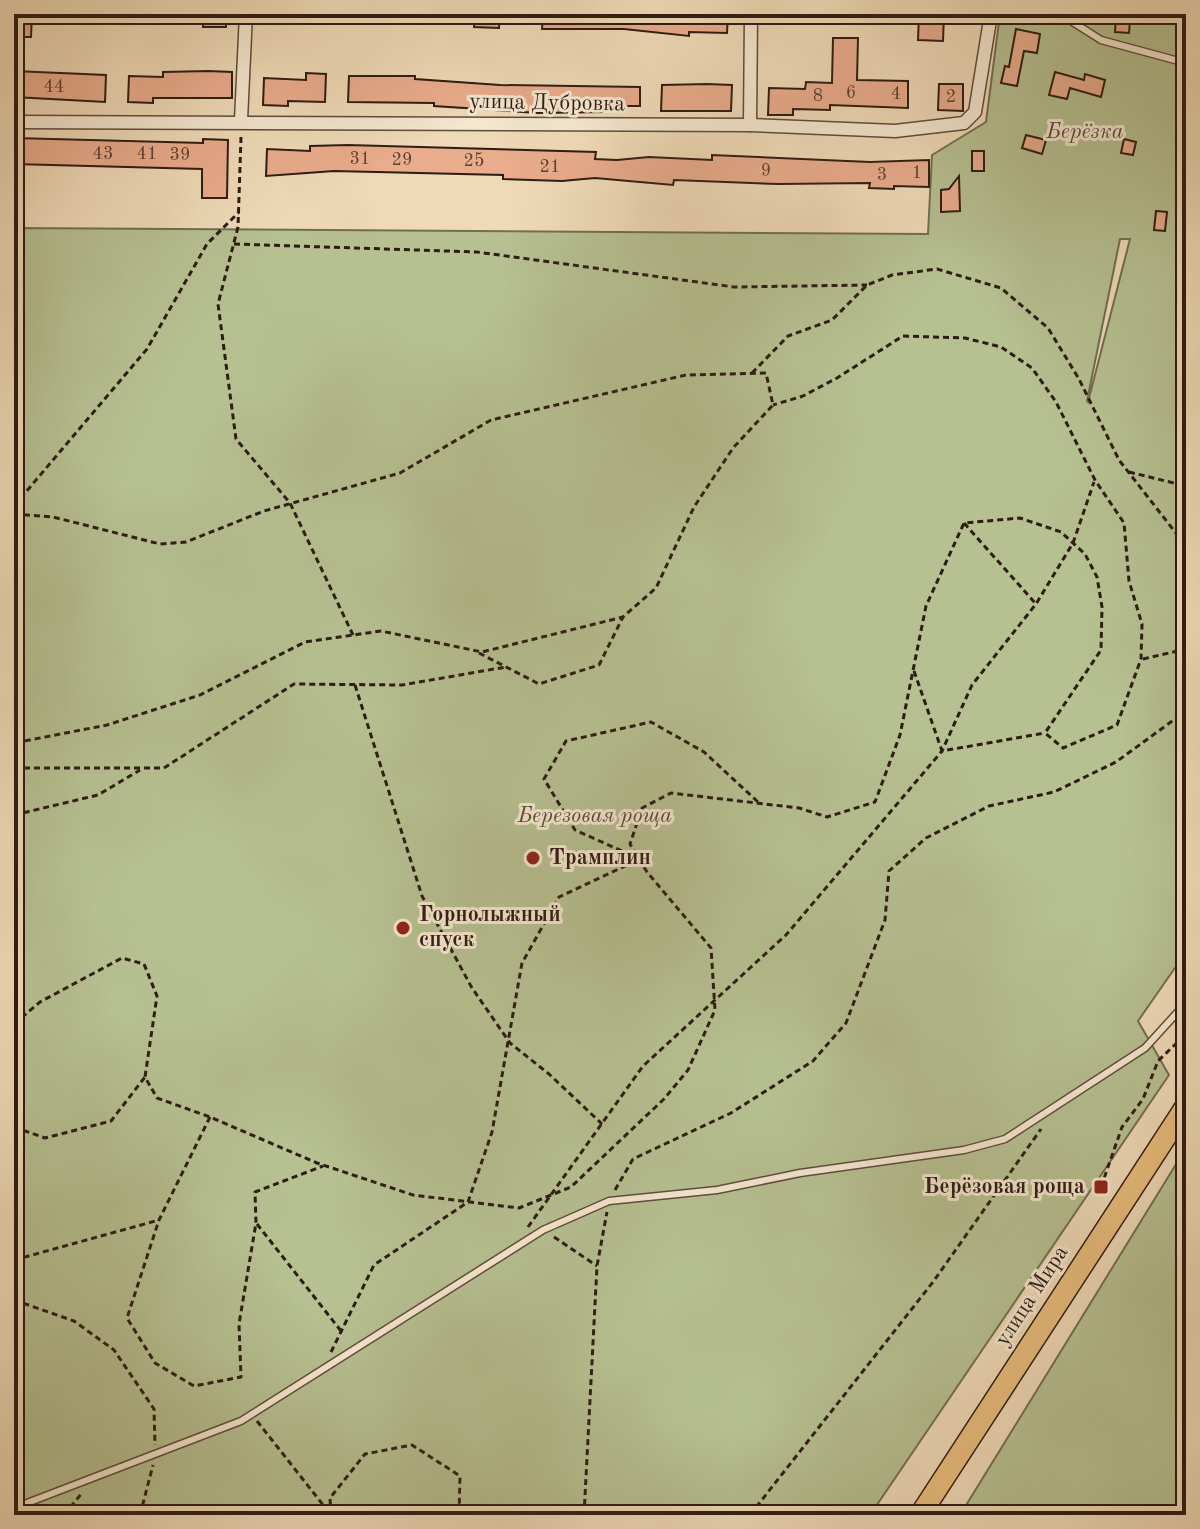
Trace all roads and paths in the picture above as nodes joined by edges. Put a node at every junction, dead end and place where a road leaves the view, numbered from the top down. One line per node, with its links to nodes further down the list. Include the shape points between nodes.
1 (246, 14): 6 (street)
2 (751, 14): 8 (street)
3 (991, 14): 8 (street, улица Дубровка, via 975,112 964,123 895,131)
4 (1060, 14): 5 (lane, via 1101,40)
5 (1186, 63)
6 (241, 120): 7 (street, улица Дубровка); 8 (street, улица Дубровка); 9 (path)
7 (14, 122)
8 (750, 125)
9 (239, 212): 10 (path); 18 (path, via 207,244 147,349)
10 (234, 244): 11 (path, via 477,252 734,287); 17 (path, via 218,304 236,439)
11 (867, 285): 12 (path, via 832,320 788,336); 14 (path, via 892,275 937,269 1001,288 1048,328)
12 (752, 373): 13 (path, via 766,373); 17 (path, via 686,375 491,420 400,473)
13 (773, 405): 15 (path, via 815,390 903,336 965,338 1001,347 1032,368 1056,402); 24 (path, via 733,448 694,507 656,588)
14 (1129, 472): 16 (path); 22 (path)
15 (1095, 480): 21 (path); 28 (path, via 1124,523 1129,581 1142,624)
16 (1186, 486)
17 (290, 503): 19 (path, via 186,542 160,544 53,517); 25 (path)
18 (14, 506)
19 (14, 514)
20 (964, 523): 21 (path, via 1020,518 1061,532); 23 (path); 30 (path, via 926,606)
21 (1073, 543): 23 (path); 33 (path, via 1097,577 1101,650)
22 (1186, 546)
23 (1036, 604): 35 (path, via 972,685)
24 (623, 617): 27 (path); 29 (path, via 599,665 539,684)
25 (353, 635): 27 (path, via 381,631); 34 (path, via 305,642 200,695 107,725)
26 (1186, 649): 28 (path)
27 (473, 650): 29 (path)
28 (1141, 659): 33 (path, via 1117,725 1063,748)
29 (506, 667): 31 (path, via 402,685)
30 (914, 669): 35 (path); 38 (path, via 900,735 875,802 827,817)
31 (355, 685): 37 (path, via 294,684 164,768); 45 (path, via 422,896 472,988)
32 (1186, 711): 55 (path, via 1116,762 1054,792 989,806 926,838 889,871 885,920 846,1023 821,1052 731,1113 633,1159)
33 (1045, 733): 35 (path)
34 (14, 743)
35 (942, 751): 41 (path, via 786,935)
36 (14, 768): 37 (path)
37 (143, 768): 39 (path, via 98,795)
38 (759, 803): 40 (path, via 671,793 642,808 630,844); 40 (path, via 704,752 651,722 566,741 544,779 575,830)
39 (14, 815)
40 (640, 859): 41 (path, via 711,948); 45 (path, via 559,897 522,963)
41 (714, 999): 49 (path, via 643,1066); 54 (path, via 715,1010 688,1070 571,1187)
42 (1186, 1003): 55 (lane, via 1145,1048 1005,1139 717,1190)
43 (14, 1024): 46 (path, via 40,1002 122,958 144,964 157,996)
44 (1186, 1034): 53 (path, via 1158,1061 1143,1099 1122,1127)
45 (510, 1043): 49 (path); 56 (path, via 492,1132)
46 (145, 1077): 48 (path, via 157,1098); 50 (path, via 111,1121 45,1138)
47 (1186, 1106): 76 (main road, улица Мира)
48 (210, 1117): 52 (path); 57 (path)
49 (602, 1124): 54 (path)
50 (14, 1127)
51 (1041, 1128): 75 (path, via 933,1282)
52 (324, 1166): 56 (path, via 413,1195); 58 (path, via 255,1192)
53 (1101, 1187)
54 (552, 1194): 56 (path, via 519,1208); 59 (path)
55 (609, 1201): 60 (lane); 62 (path)
56 (468, 1202): 64 (path, via 374,1265)
57 (159, 1220): 58 (path, via 127,1318 155,1363 194,1386 241,1377 239,1324); 61 (path)
58 (256, 1223): 64 (path)
59 (528, 1227)
60 (543, 1230): 62 (path); 65 (lane)
61 (14, 1260)
62 (597, 1266): 74 (path)
63 (14, 1300): 67 (path, via 74,1321 114,1350 154,1409)
64 (341, 1331): 65 (path)
65 (322, 1370): 66 (lane)
66 (252, 1415): 67 (lane); 72 (path)
67 (155, 1454): 68 (lane); 71 (path)
68 (97, 1475): 69 (lane); 70 (path)
69 (14, 1508)
70 (64, 1515)
71 (140, 1515)
72 (331, 1515): 73 (path, via 330,1498 365,1454 412,1445 460,1476)
73 (459, 1515)
74 (584, 1515)
75 (750, 1515)
76 (920, 1515)

